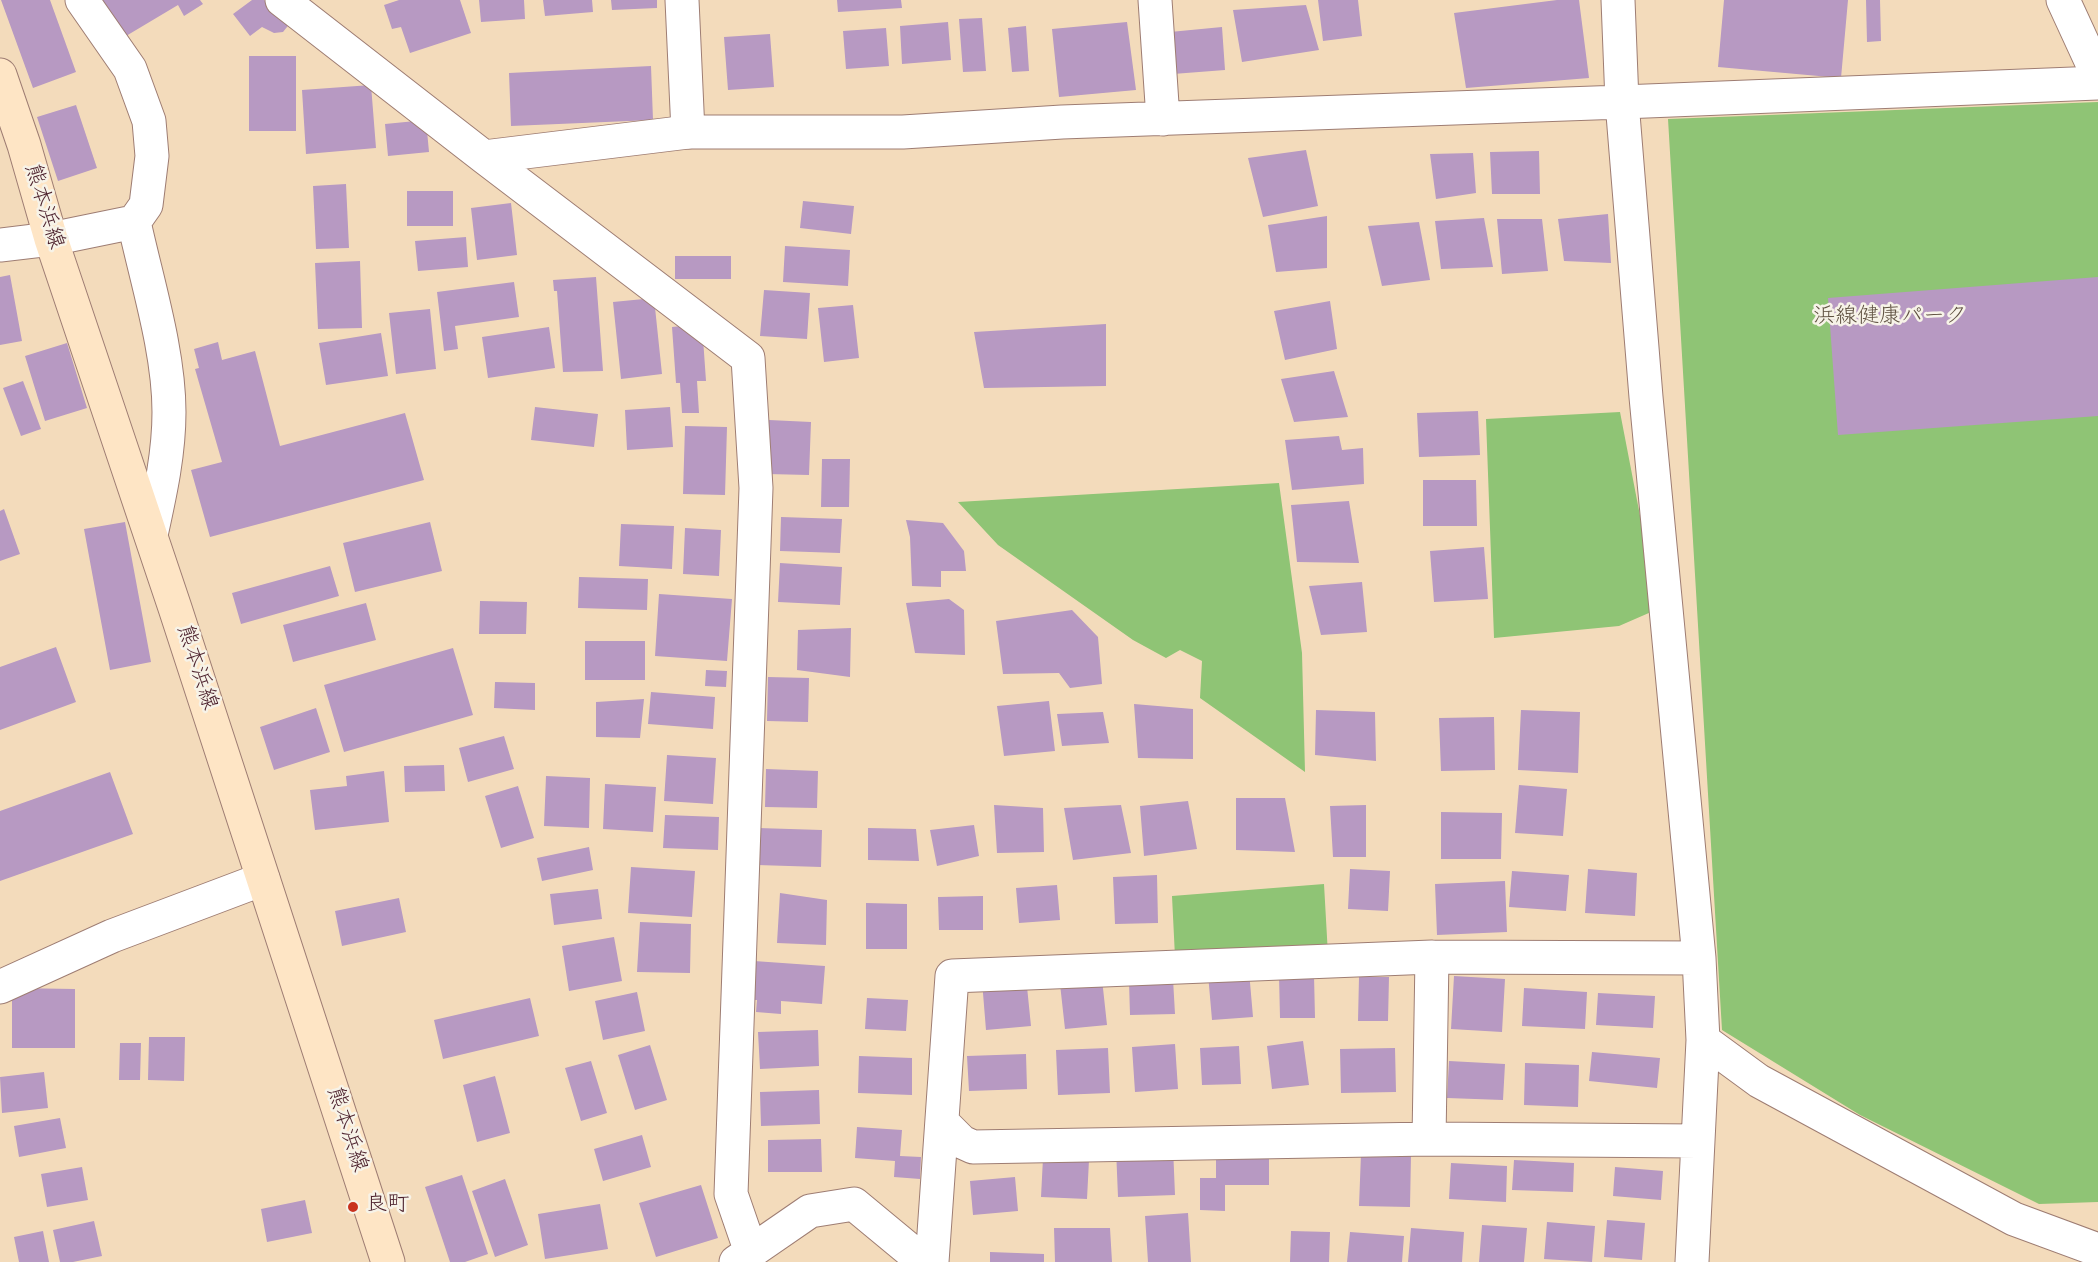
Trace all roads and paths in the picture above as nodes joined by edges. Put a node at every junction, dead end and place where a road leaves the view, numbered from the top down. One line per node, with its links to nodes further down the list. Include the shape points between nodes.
1 (82, 0): 14 (street, via 130,69 149,121 152,156 146,205)
2 (282, 0): 13 (street)
3 (682, 0): 12 (street)
4 (1155, 0): 11 (street)
5 (1618, 0): 10 (street)
6 (2063, 0): 8 (street)
7 (0, 75): 15 (main road, 熊本浜線)
8 (2098, 76)
9 (2098, 83): 10 (street)
10 (1622, 102): 11 (street); 20 (street)
11 (1163, 119): 12 (street, via 903,132)
12 (688, 132): 13 (street)
13 (484, 157): 29 (street, via 748,358 756,488 731,1194)
14 (134, 222): 15 (street); 17 (street, via 165,359 169,412 164,472)
15 (51, 239): 16 (street); 17 (main road, 熊本浜線)
16 (0, 245)
17 (150, 535): 18 (main road, 熊本浜線)
18 (263, 879): 21 (street, via 112,936); 30 (main road, 熊本浜線)
19 (1432, 957): 20 (street); 23 (street, via 952,976); 24 (street)
20 (1699, 958): 22 (street)
21 (0, 987)
22 (1703, 1040): 25 (street); 28 (street, via 1760,1081 2014,1219)
23 (942, 1122): 26 (street, via 962,1142); 27 (street)
24 (1429, 1139): 25 (street); 26 (street)
25 (1698, 1141): 33 (street)
26 (973, 1147): 27 (street, via 957,1154)
27 (938, 1184): 32 (street)
28 (2098, 1250)
29 (743, 1257): 31 (street, via 810,1211 854,1204)
30 (388, 1262)
31 (924, 1262)
32 (932, 1262)
33 (1692, 1262)

